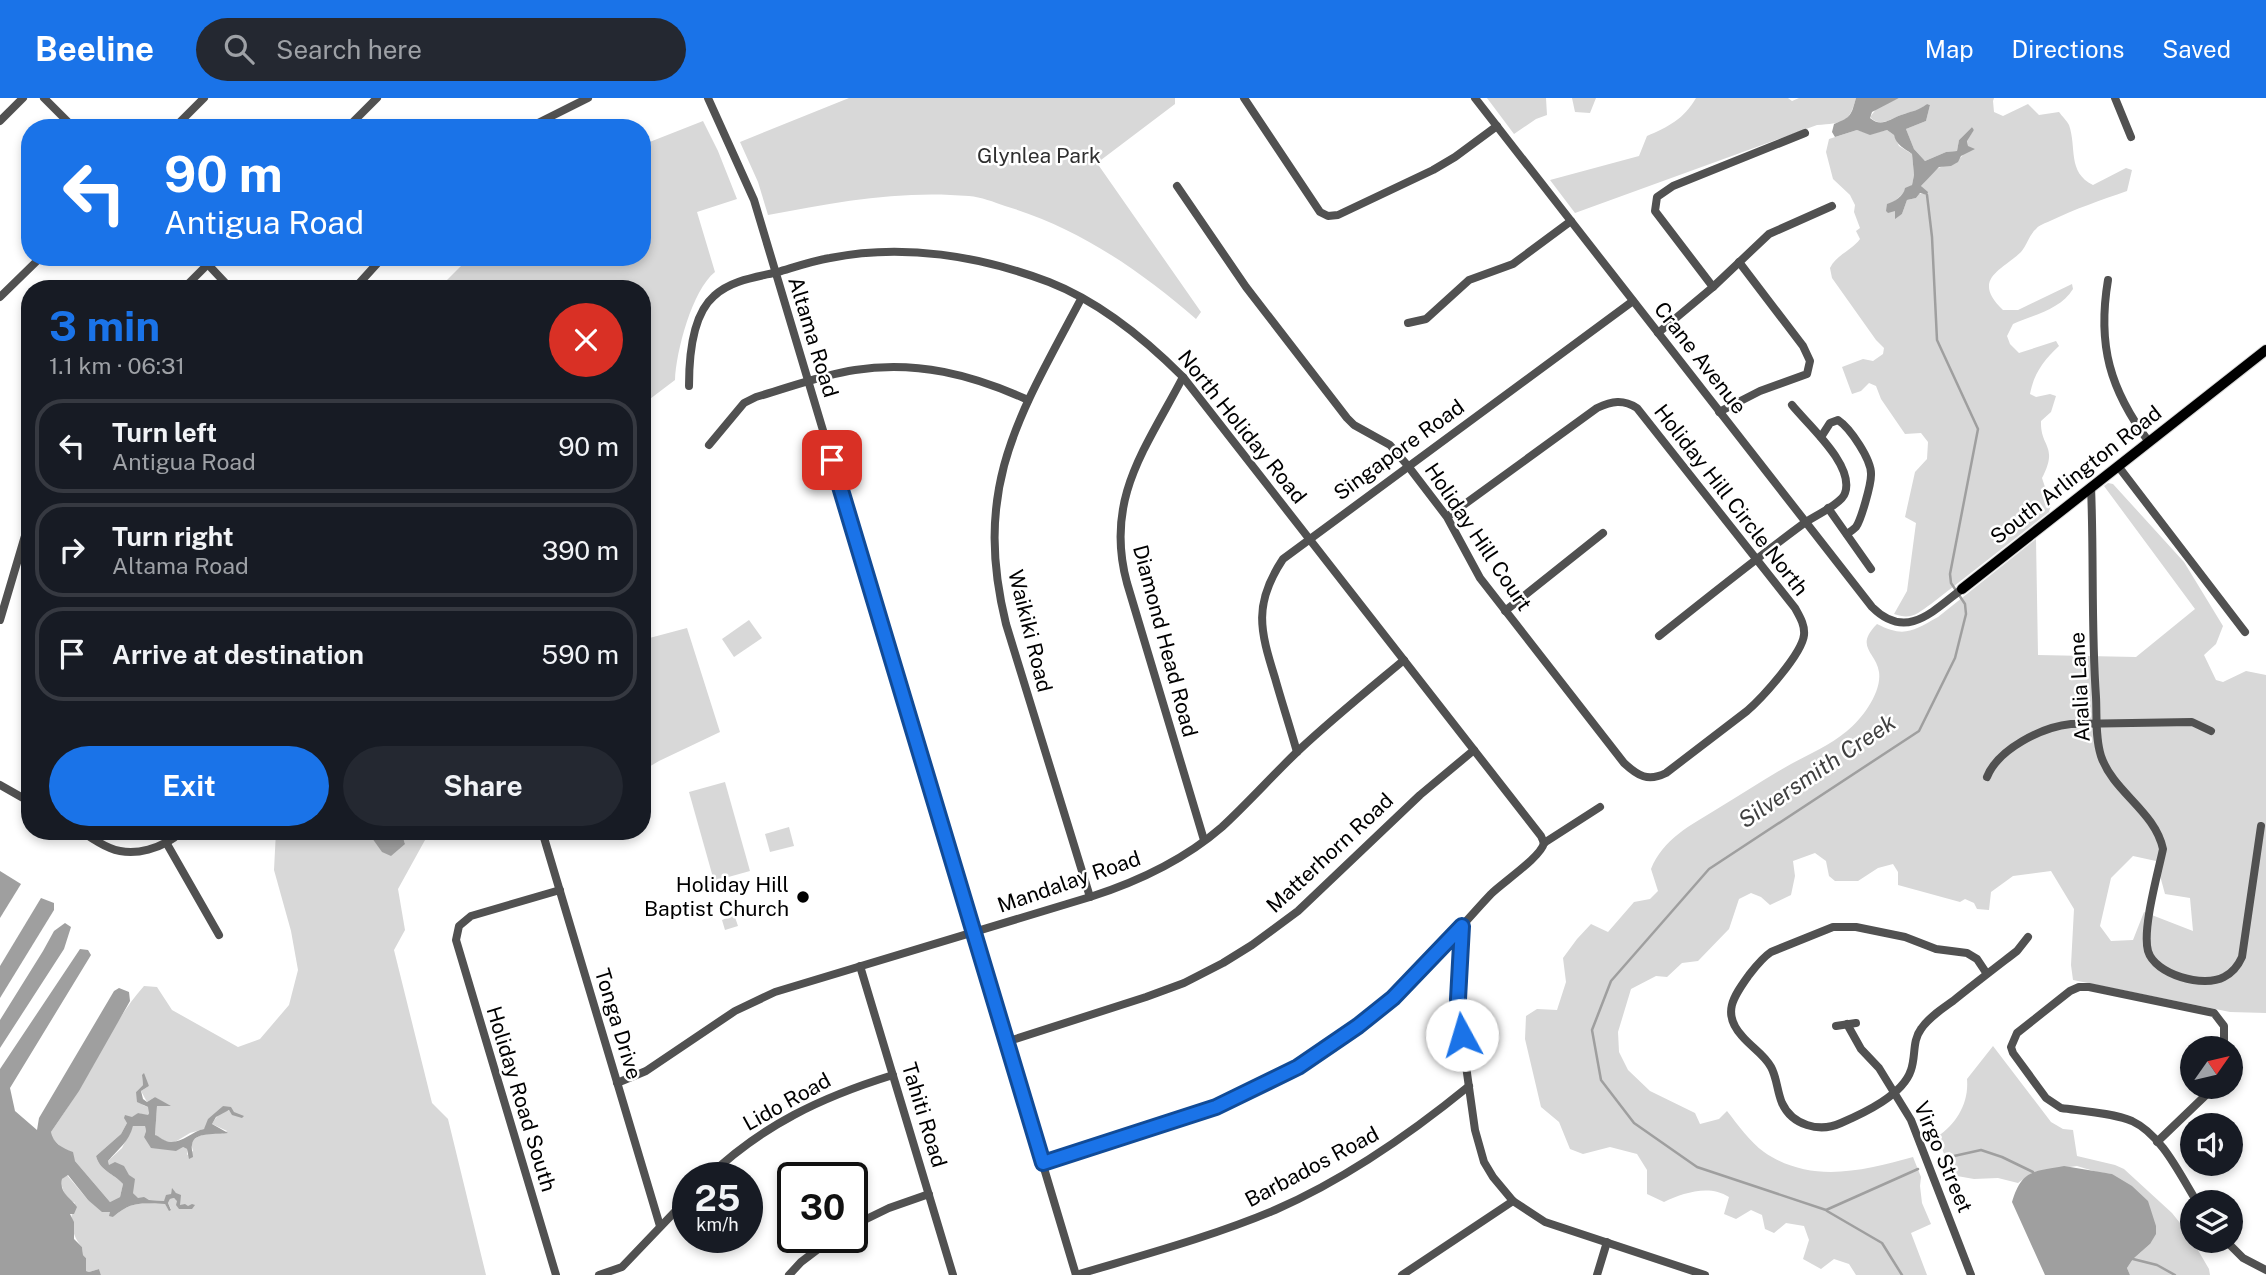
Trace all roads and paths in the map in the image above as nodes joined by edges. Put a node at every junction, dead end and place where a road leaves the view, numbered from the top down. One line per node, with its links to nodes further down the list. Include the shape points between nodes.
1 (23, 98): 15 (street)
2 (44, 98): 11 (street)
3 (204, 98): 12 (street)
4 (377, 98): 13 (street)
5 (588, 98): 10 (street)
6 (708, 98): 27 (street, Altama Road, via 751,192)
7 (1244, 98): 16 (street, via 1320,212 1328,216 1433,170)
8 (1475, 98): 16 (street, Crane Avenue)
9 (2115, 98): 18 (street)
10 (572, 101): 14 (street)
11 (65, 119)
12 (183, 119)
13 (356, 119)
14 (543, 119)
15 (0, 121)
16 (1497, 126): 21 (street, Crane Avenue)
17 (1805, 133): 32 (street, via 1673,186 1657,197 1655,211)
18 (2131, 137)
19 (1177, 186): 48 (street, Holiday Hill Court, via 1347,418 1390,445)
20 (1832, 206): 22 (street, via 1769,234)
21 (1571, 221): 35 (street, Crane Avenue); 36 (street, via 1513,264 1469,280 1426,319)
22 (1739, 262): 32 (street); 44 (street, via 1810,361 1807,374)
23 (32, 266): 33 (street)
24 (201, 266): 28 (street)
25 (210, 266): 29 (street)
26 (375, 266): 30 (street)
27 (776, 272): 34 (street, North Holiday Road, via 830,258 922,252 1017,271); 40 (street, Altama Road); 41 (street, North Holiday Road, via 735,283 712,297 692,341)
28 (190, 280)
29 (223, 280)
30 (362, 280)
31 (2108, 280): 46 (street, via 2103,327 2108,363 2121,400)
32 (1713, 287): 37 (street)
33 (0, 297)
34 (1081, 299): 39 (street, North Holiday Road, via 1145,341); 42 (street, Waikiki Road)
35 (1633, 301): 37 (street, Crane Avenue); 48 (street, Singapore Road)
36 (1408, 323)
37 (1658, 332): 44 (street, Crane Avenue)
38 (2266, 350): 46 (main road, South Arlington Road)
39 (1183, 377): 56 (street, North Holiday Road); 80 (street, Diamond Head Road, via 1129,484 1119,547)
40 (808, 382): 42 (street, via 879,367 925,368 985,381); 47 (street, via 744,403); 86 (street, Altama Road)
41 (689, 386)
42 (1028, 400): 84 (street, Waikiki Road, via 1003,465 996,500 996,573 1006,624)
43 (1792, 405): 45 (street)
44 (1719, 412): 53 (street, Crane Avenue)
45 (1821, 437): 51 (street, via 1846,479 1845,493); 55 (street, via 1830,423 1838,420 1869,463 1871,475 1861,513 1856,527)
46 (2149, 442): 49 (main road, South Arlington Road)
47 (709, 445)
48 (1408, 466): 52 (street, Holiday Hill Court); 56 (street, Singapore Road)
49 (2118, 466): 50 (main road, South Arlington Road); 64 (street)
50 (2091, 487): 60 (main road, South Arlington Road); 67 (street, Aralia Lane)
51 (1828, 508): 53 (street); 55 (street)
52 (1447, 517): 58 (street, Holiday Hill Circle North, via 1597,408 1620,401 1637,408); 61 (street, Holiday Hill Court, via 1480,578)
53 (1806, 522): 58 (street); 63 (street, Crane Avenue, via 1872,607 1889,621)
54 (1604, 533): 61 (street)
55 (1847, 534): 59 (street)
56 (1309, 538): 66 (street, North Holiday Road); 70 (street, Singapore Road, via 1283,559 1272,575 1262,614 1262,637)
57 (21, 549): 62 (street)
58 (1756, 560): 65 (street); 72 (street, Holiday Hill Circle North, via 1802,621 1800,647 1760,700 1667,774)
59 (1871, 569)
60 (1957, 592): 63 (street, South Arlington Road)
61 (1505, 611): 72 (street, Holiday Hill Court, via 1625,763)
62 (0, 620)
63 (1906, 624)
64 (2245, 632)
65 (1659, 636)
66 (1404, 660): 69 (street, North Holiday Road); 70 (street, Mandalay Road)
67 (2098, 724): 68 (street, via 2192,722); 71 (street, via 2054,726 2038,733 1992,764); 76 (street, Aralia Lane, via 2107,769 2161,841 2146,936 2148,954 2160,969 2208,981 2224,978 2238,965)
68 (2211, 730)
69 (1474, 750): 82 (street, North Holiday Road); 93 (street, Matterhorn Road, via 1420,794 1298,911 1252,945 1184,983)
70 (1297, 752): 80 (street, Mandalay Road)
71 (1987, 777)
72 (1647, 778)
73 (0, 785): 74 (street)
74 (21, 797)
75 (1600, 807): 82 (street)
76 (2261, 826)
77 (96, 840): 81 (street, via 123,851)
78 (172, 840): 81 (street)
79 (545, 840): 83 (street, Tonga Drive)
80 (1204, 840): 84 (street, Mandalay Road, via 1151,873)
81 (167, 844): 87 (street)
82 (1544, 844): 85 (street, via 1539,854 1491,894)
83 (560, 890): 95 (street, Tonga Drive); 112 (street, Holiday Road South, via 471,916 459,926 456,940)
84 (1090, 897): 86 (street, Mandalay Road)
85 (1462, 926): 96 (street, via 1458,999); 101 (street, via 1393,998 1298,1067 1206,1111)
86 (973, 932): 89 (street, Mandalay Road); 93 (street, Altama Road)
87 (219, 936)
88 (2028, 937): 90 (street)
89 (860, 966): 94 (street, Tahiti Road); 95 (street, Mandalay Road, via 775,992 735,1011 646,1071)
90 (1987, 974): 97 (street, via 1920,1030 1908,1079); 97 (street, via 1977,959 1967,954 1843,926 1771,952 1735,993 1731,1003 1734,1026 1771,1066 1783,1104 1801,1123 1813,1127 1840,1124)
91 (1836, 1026): 97 (street, Virgo Street, via 1852,1023 1861,1049)
92 (2224, 1036): 99 (street, via 2224,1027 2214,1013 2089,987 2070,991 2017,1033 2013,1053 2052,1104 2131,1121)
93 (1006, 1042): 101 (street, Altama Road)
94 (893, 1075): 100 (street, Lido Road, via 799,1111); 103 (street, Tahiti Road)
95 (617, 1083): 107 (street, Tonga Drive)
96 (1469, 1086): 104 (street, via 1484,1162); 116 (street, Barbados Road, via 1384,1150 1301,1198 1223,1230)
97 (1895, 1093): 120 (street, Virgo Street, via 1922,1144)
98 (2202, 1099): 99 (street)
99 (2157, 1142): 102 (street)
100 (726, 1162)
101 (1043, 1163): 116 (street, Altama Road)
102 (2190, 1190)
103 (929, 1194): 106 (street); 115 (street, Tahiti Road)
104 (1513, 1201): 108 (street, via 1545,1222); 117 (street)
105 (672, 1214): 107 (street)
106 (868, 1218)
107 (660, 1226): 113 (street, via 622,1267)
108 (1607, 1242): 118 (street); 119 (street)
109 (813, 1253): 114 (street)
110 (2238, 1253): 111 (street)
111 (2266, 1270)
112 (556, 1275)
113 (599, 1275)
114 (789, 1275)
115 (953, 1275)
116 (1076, 1275)
117 (1402, 1275)
118 (1597, 1275)
119 (1705, 1275)
120 (1971, 1275)

